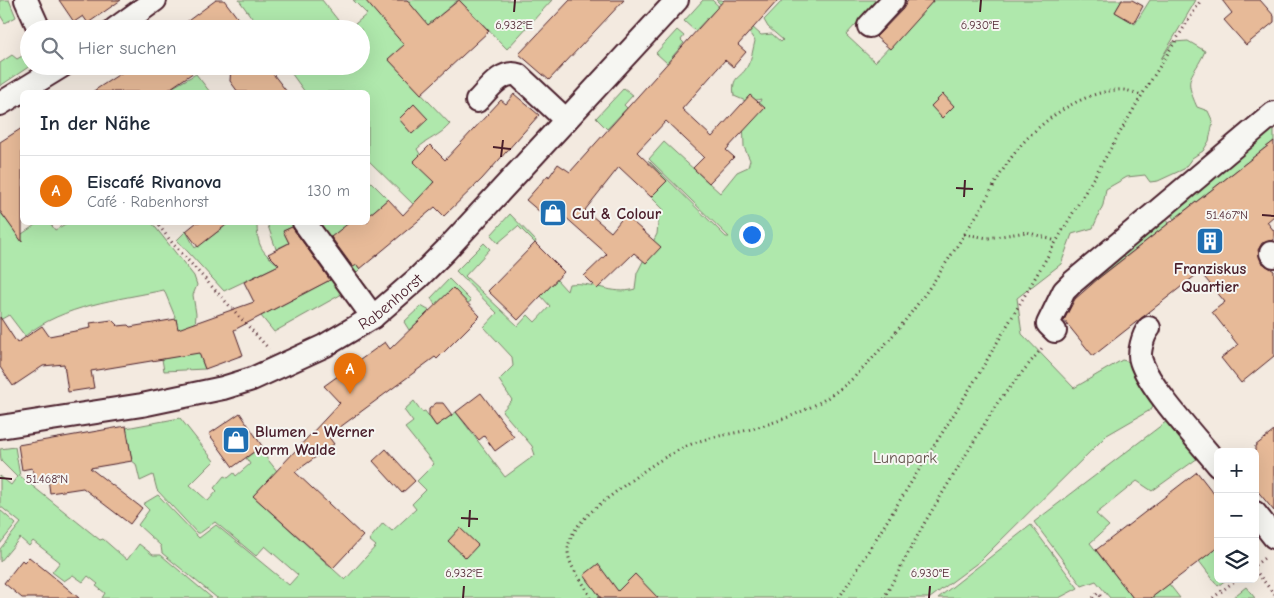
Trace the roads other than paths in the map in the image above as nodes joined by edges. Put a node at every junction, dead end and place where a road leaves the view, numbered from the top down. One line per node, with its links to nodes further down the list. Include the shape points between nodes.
1 (26, 0): 5 (street)
2 (155, 0): 6 (street)
3 (677, 0): 14 (street, Rabenhorst)
4 (893, 0): 7 (street)
5 (35, 20)
6 (127, 20)
7 (869, 26)
8 (45, 75): 9 (street)
9 (22, 90)
10 (20, 91): 12 (street)
11 (477, 101): 14 (street, via 505,74 513,73)
12 (0, 104)
13 (1274, 112): 18 (street, via 1073,282 1064,292 1048,324)
14 (566, 120): 16 (street, Rabenhorst, via 425,271)
15 (306, 225): 16 (street)
16 (373, 317): 19 (street, Rabenhorst, via 284,365 223,388 142,405)
17 (1149, 328): 20 (street, via 1140,353 1142,364 1153,383)
18 (1049, 339)
19 (0, 427)
20 (1214, 460)
21 (1259, 518): 22 (street)
22 (1274, 538)

